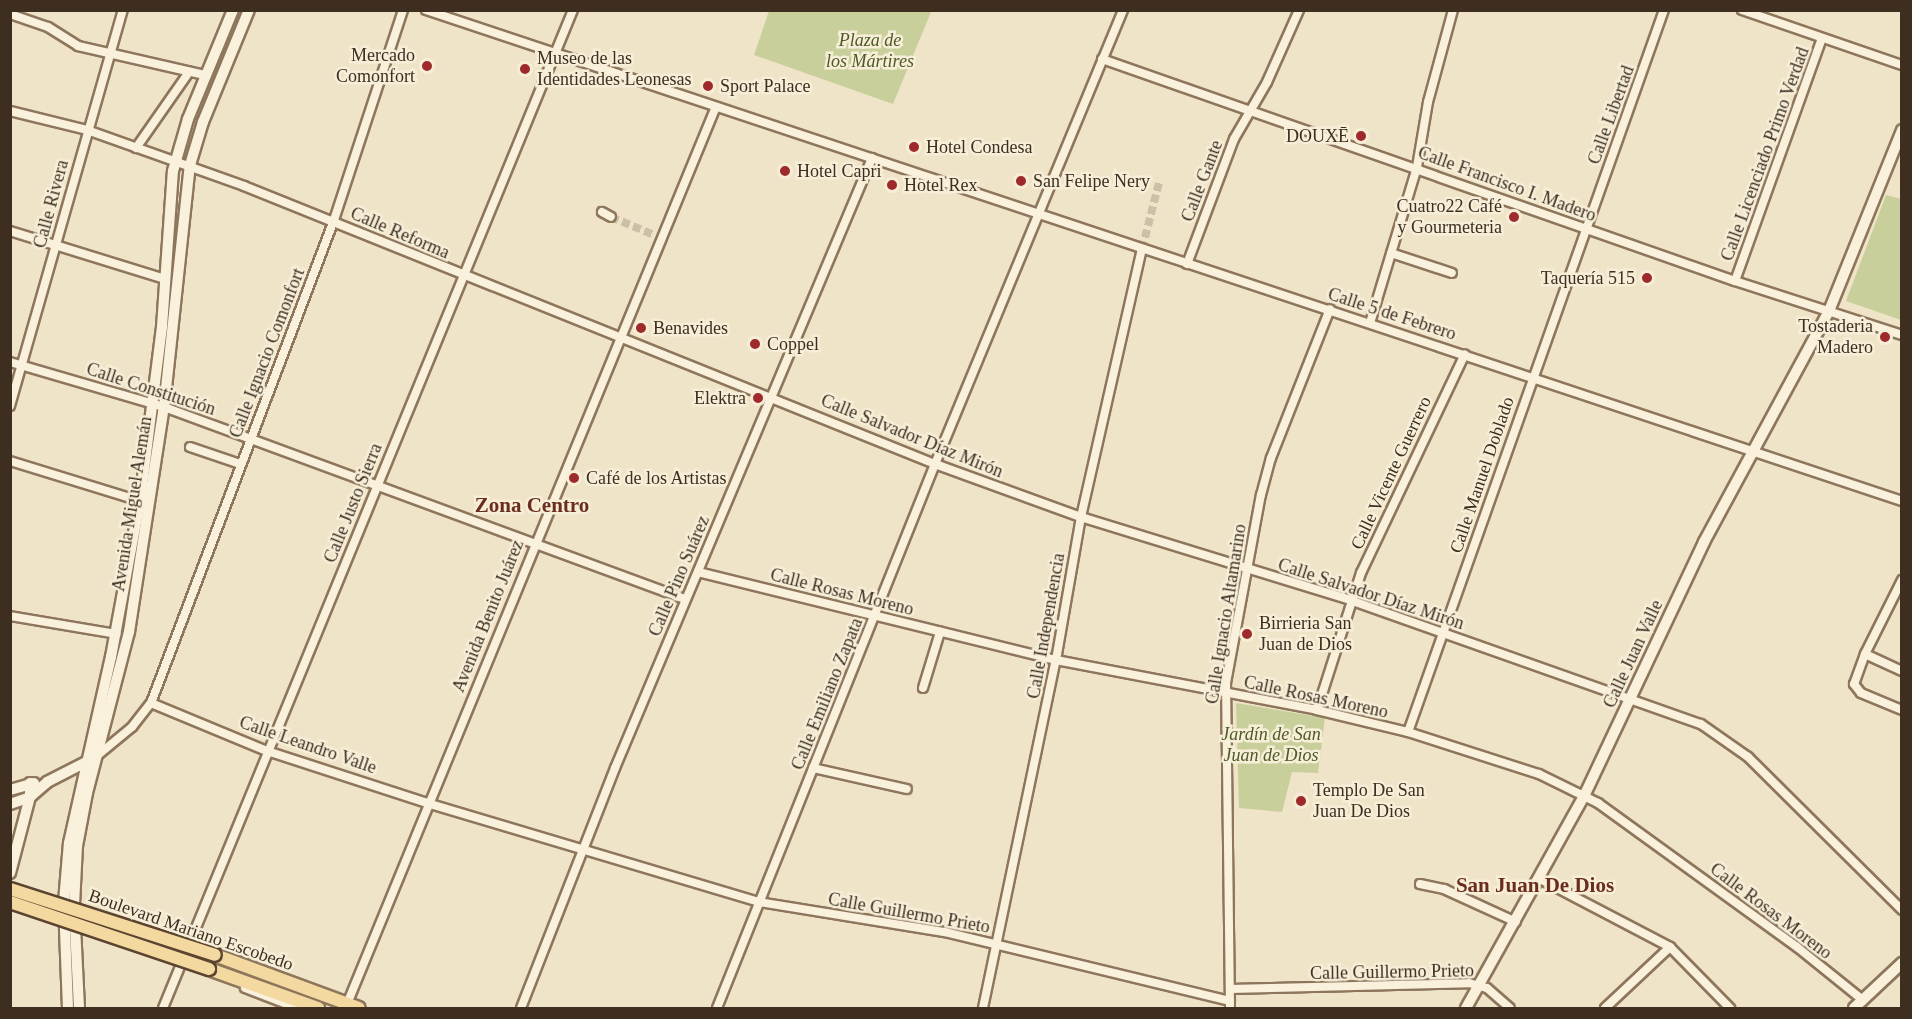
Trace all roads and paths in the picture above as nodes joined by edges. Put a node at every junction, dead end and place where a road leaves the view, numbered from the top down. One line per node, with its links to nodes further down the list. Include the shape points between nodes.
1 (123, 10): 14 (street, Calle Rivera)
2 (233, 10): 19 (main road, Avenida Miguel Alemán)
3 (249, 10): 28 (main road, Avenida Miguel Alemán, via 198,135)
4 (403, 10): 33 (street, Calle Ignacio Comonfort)
5 (426, 10): 15 (street, Calle 5 de Febrero)
6 (573, 10): 15 (street, Calle Justo Sierra)
7 (1123, 10): 16 (street, Calle Emiliano Zapata)
8 (1299, 10): 21 (street, Calle Gante)
9 (1453, 10): 29 (street, via 1428,102)
10 (1664, 10): 34 (street, Calle Libertad)
11 (1742, 10): 13 (street)
12 (10, 14): 14 (street, via 48,27 70,43)
13 (1822, 38): 17 (street); 43 (street, Calle Licenciado Primo Verdad)
14 (111, 53): 18 (street); 23 (street, Calle Rivera)
15 (554, 54): 20 (street, Calle 5 de Febrero); 41 (street, Calle Justo Sierra)
16 (1102, 60): 21 (street, Calle Francisco I. Madero); 31 (street, Calle Emiliano Zapata)
17 (1902, 65)
18 (189, 72): 19 (street); 25 (street)
19 (205, 75): 27 (main road, Avenida Miguel Alemán)
20 (715, 109): 26 (street, Calle 5 de Febrero); 48 (street, Avenida Benito Juárez, via 658,237)
21 (1250, 110): 29 (street, Calle Francisco I. Madero); 39 (street, Calle Gante, via 1234,140)
22 (10, 111): 23 (street, Calle Reforma)
23 (87, 130): 25 (street, Calle Reforma); 36 (street, Calle Rivera)
24 (1902, 130): 45 (main road, Calle Juan Valle)
25 (136, 148): 27 (street, Calle Reforma)
26 (872, 158): 31 (street, Calle 5 de Febrero); 53 (street, Calle Pino Suárez)
27 (176, 161): 28 (street, Calle Reforma); 42 (main road, Avenida Miguel Alemán)
28 (190, 165): 33 (street, Calle Reforma); 54 (main road, Avenida Miguel Alemán)
29 (1417, 167): 34 (street, Calle Francisco I. Madero); 38 (street)
30 (602, 212): 32 (street)
31 (1040, 216): 37 (street, Calle 5 de Febrero); 61 (street, Calle Emiliano Zapata)
32 (611, 217)
33 (334, 220): 41 (street, Calle Reforma); 56 (street, Calle Ignacio Comonfort)
34 (1587, 229): 43 (street, Calle Francisco I. Madero); 52 (street, Calle Manuel Doblado)
35 (10, 231): 36 (street)
36 (55, 246): 42 (street); 51 (street, Calle Rivera)
37 (1142, 249): 39 (street, Calle 5 de Febrero); 65 (street, Calle Independencia)
38 (1390, 253): 40 (street); 46 (street)
39 (1187, 264): 44 (street, Calle 5 de Febrero)
40 (1452, 273)
41 (463, 276): 48 (street, Calle Reforma); 62 (street, Calle Justo Sierra)
42 (165, 279): 54 (main road, Avenida Miguel Alemán)
43 (1735, 281): 45 (street, Calle Francisco I. Madero)
44 (1330, 309): 46 (street, Calle 5 de Febrero); 67 (street, Calle Ignacio Altamarino, via 1271,458)
45 (1828, 311): 47 (street, Calle Francisco I. Madero); 58 (main road, Calle Juan Valle)
46 (1370, 323): 49 (street, Calle 5 de Febrero)
47 (1902, 334)
48 (620, 339): 53 (street, Calle Reforma); 66 (street, Avenida Benito Juárez)
49 (1465, 354): 52 (street, Calle 5 de Febrero); 71 (street, Calle Vicente Guerrero)
50 (10, 362): 51 (street, Calle Constitución)
51 (22, 365): 54 (street, Calle Constitución); 55 (street, Calle Rivera)
52 (1533, 376): 58 (street, Calle 5 de Febrero); 76 (street, Calle Manuel Doblado)
53 (774, 396): 61 (street, Calle Salvador Díaz Mirón); 68 (street, Calle Pino Suárez)
54 (159, 405): 56 (street, Calle Constitución); 63 (main road, Avenida Miguel Alemán); 88 (main road, Avenida Miguel Alemán, via 129,632)
55 (10, 406)
56 (251, 438): 60 (street, Calle Ignacio Comonfort); 62 (street, Calle Constitución)
57 (190, 447): 60 (street)
58 (1755, 450): 64 (street, Calle 5 de Febrero); 82 (main road, Calle Juan Valle, via 1704,542)
59 (10, 461): 63 (street)
60 (240, 464): 83 (street, Calle Ignacio Comonfort)
61 (935, 464): 65 (street, Calle Salvador Díaz Mirón); 73 (street, Calle Emiliano Zapata)
62 (376, 484): 66 (street, Calle Constitución); 87 (street, Calle Justo Sierra)
63 (140, 501): 75 (main road, Avenida Miguel Alemán)
64 (1902, 501)
65 (1081, 516): 67 (street, Calle Salvador Díaz Mirón); 78 (street, Calle Independencia)
66 (534, 542): 70 (street, Calle Constitución); 98 (street, Avenida Benito Juárez)
67 (1246, 569): 71 (street, Calle Salvador Díaz Mirón); 81 (street, Calle Ignacio Altamarino)
68 (698, 572): 70 (street, Calle Pino Suárez); 73 (street, Calle Rosas Moreno)
69 (1902, 580): 77 (street)
70 (685, 599): 99 (street, Calle Pino Suárez)
71 (1350, 600): 76 (street, Calle Salvador Díaz Mirón); 84 (street, Calle Vicente Guerrero)
72 (10, 616): 75 (street)
73 (875, 616): 74 (street, Calle Rosas Moreno); 90 (street, Calle Emiliano Zapata)
74 (940, 632): 78 (street, Calle Rosas Moreno); 80 (street)
75 (116, 634): 89 (main road, Avenida Miguel Alemán)
76 (1443, 634): 82 (street, Calle Salvador Díaz Mirón); 86 (street, Calle Manuel Doblado)
77 (1865, 654): 79 (street); 85 (street, via 1855,678 1856,689)
78 (1056, 660): 81 (street, Calle Rosas Moreno); 112 (street, Calle Independencia)
79 (1902, 671)
80 (923, 688)
81 (1225, 694): 84 (street, Calle Rosas Moreno); 119 (street, Calle Ignacio Altamarino)
82 (1631, 700): 95 (main road, Calle Juan Valle); 108 (street, Calle Salvador Díaz Mirón, via 1701,724 1735,744)
83 (151, 702): 87 (street, Calle Leandro Valle); 88 (street, via 132,727)
84 (1317, 710): 86 (street, Calle Rosas Moreno)
85 (1902, 710)
86 (1408, 732): 95 (street, Calle Rosas Moreno, via 1510,764)
87 (267, 751): 98 (street, Calle Leandro Valle); 111 (street, Calle Justo Sierra)
88 (98, 755): 89 (main road); 106 (main road, Avenida Miguel Alemán, via 80,830)
89 (87, 761): 91 (main road); 106 (main road, Avenida Miguel Alemán, via 69,843)
90 (813, 768): 93 (street); 105 (street, Calle Emiliano Zapata)
91 (47, 782): 92 (main road); 96 (main road)
92 (30, 783): 94 (main road); 96 (main road)
93 (907, 789)
94 (10, 790)
95 (1585, 794): 101 (main road, Calle Juan Valle); 120 (street, Calle Rosas Moreno, via 1797,947)
96 (30, 796): 97 (main road); 100 (main road)
97 (10, 804)
98 (427, 804): 99 (street, Calle Leandro Valle); 122 (street, Avenida Benito Juárez)
99 (584, 849): 105 (street, Calle Guillermo Prieto); 128 (street, Calle Pino Suárez)
100 (10, 873)
101 (1540, 879): 109 (main road, Calle Juan Valle); 113 (street)
102 (1420, 884): 109 (street, via 1444,889)
103 (10, 887): 106 (street); 114 (main road, Boulevard Mariano Escobedo, bridge)
104 (10, 902): 117 (main road, Boulevard Mariano Escobedo, bridge)
105 (759, 902): 112 (street, Calle Guillermo Prieto, via 916,926); 129 (street, Calle Emiliano Zapata)
106 (69, 903): 110 (main road, Avenida Miguel Alemán); 111 (street)
107 (10, 909): 110 (street)
108 (1902, 910)
109 (1516, 922): 118 (main road, Calle Juan Valle)
110 (70, 928): 116 (street); 123 (main road, Avenida Miguel Alemán); 124 (main road, Avenida Miguel Alemán)
111 (190, 943): 114 (street); 116 (street, Calle Justo Sierra)
112 (997, 944): 121 (street, Calle Guillermo Prieto); 130 (street, Calle Independencia)
113 (1670, 947): 133 (street); 134 (street)
114 (211, 952): 117 (street, via 198,956); 122 (main road, Boulevard Mariano Escobedo)
115 (1902, 963): 120 (main road)
116 (181, 964): 117 (street); 125 (street, Calle Justo Sierra)
117 (203, 969): 126 (street); 127 (main road, Boulevard Mariano Escobedo)
118 (1480, 984): 119 (street, Calle Guillermo Prieto); 131 (main road, Calle Juan Valle); 132 (street, Calle Guillermo Prieto)
119 (1230, 989): 121 (street, Calle Ignacio Altamarino)
120 (1863, 1000): 135 (main road)
121 (1230, 1005)
122 (353, 1006)
123 (68, 1008)
124 (79, 1008)
125 (163, 1008)
126 (297, 1008)
127 (318, 1008)
128 (521, 1008)
129 (717, 1008)
130 (983, 1008)
131 (1466, 1008)
132 (1510, 1008)
133 (1605, 1008)
134 (1730, 1008)
135 (1854, 1008)

